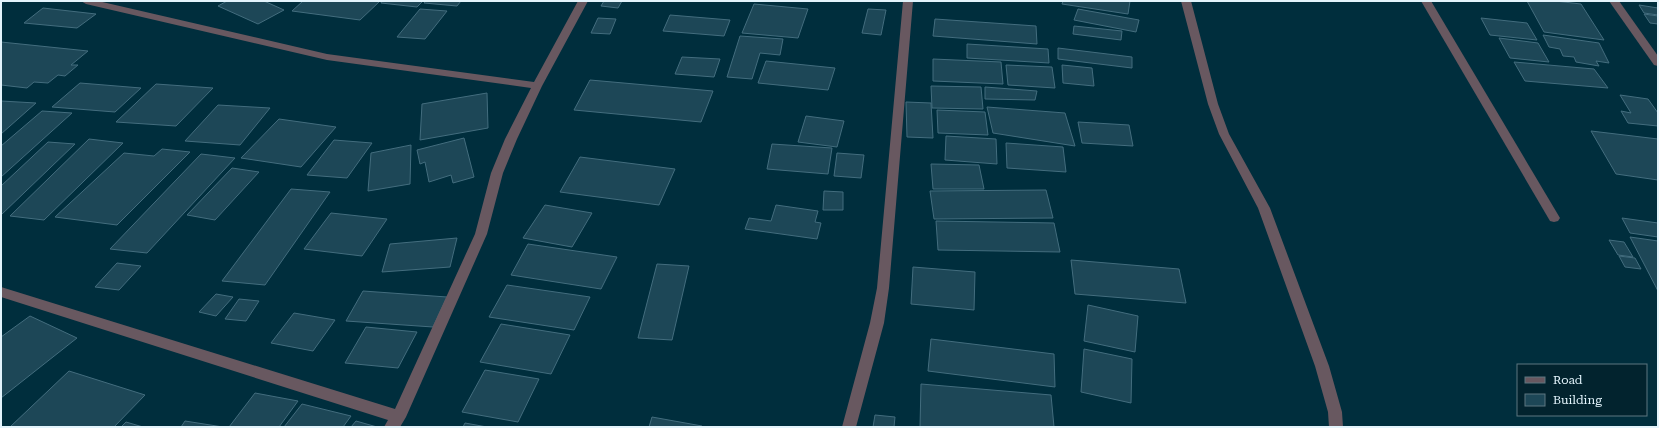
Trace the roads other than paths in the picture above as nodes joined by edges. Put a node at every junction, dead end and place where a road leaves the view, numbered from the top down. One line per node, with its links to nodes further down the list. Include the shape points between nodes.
1 (86, 1): 8 (street, via 327,57)
2 (583, 1): 8 (street)
3 (908, 1): 12 (street, via 883,288 877,323)
4 (1186, 1): 13 (street, via 1213,104 1224,134 1264,208 1322,366 1335,412)
5 (1426, 1): 9 (street)
6 (1614, 1): 7 (street)
7 (1658, 63)
8 (537, 86): 11 (street, via 497,173 481,234)
9 (1554, 218)
10 (1, 292): 11 (street)
11 (395, 422)
12 (849, 427)
13 (1336, 427)

